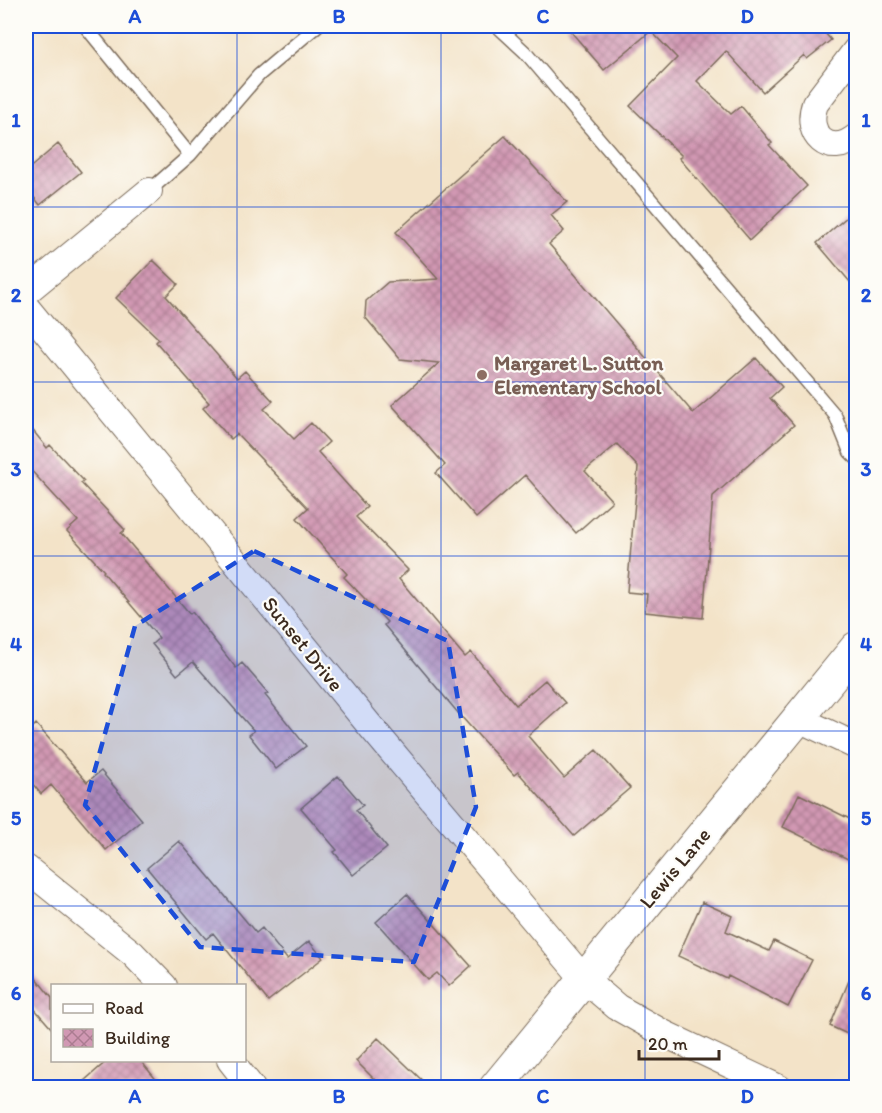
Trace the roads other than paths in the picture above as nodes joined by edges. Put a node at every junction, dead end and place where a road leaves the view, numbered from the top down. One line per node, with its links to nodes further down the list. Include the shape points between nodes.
1 (86, 26): 6 (lane)
2 (317, 26): 6 (lane, via 259,75)
3 (496, 26): 10 (lane, via 525,52 835,415)
4 (856, 50): 5 (street, via 812,111 813,129 820,140 833,146 846,145)
5 (856, 137)
6 (190, 155): 7 (lane)
7 (149, 191): 8 (street)
8 (26, 292)
9 (26, 307): 15 (street, Sunset Drive)
10 (856, 458)
11 (856, 648): 12 (street, Lewis Lane)
12 (799, 719): 13 (street); 15 (street, Lewis Lane)
13 (856, 746)
14 (26, 868): 16 (street, via 133,954)
15 (583, 978): 19 (street, Lewis Lane); 20 (street, Sunset Drive, via 617,1007 665,1034)
16 (162, 984)
17 (232, 1062): 18 (street)
18 (252, 1088)
19 (495, 1088)
20 (779, 1088)

